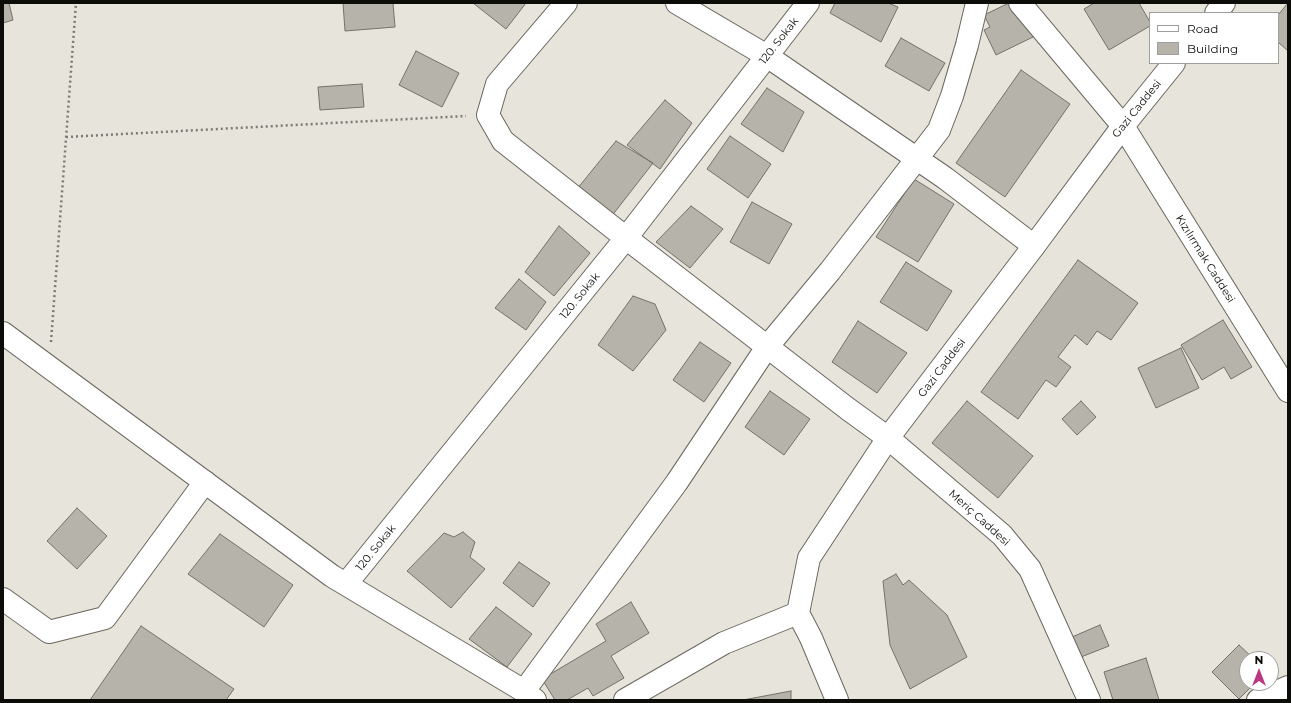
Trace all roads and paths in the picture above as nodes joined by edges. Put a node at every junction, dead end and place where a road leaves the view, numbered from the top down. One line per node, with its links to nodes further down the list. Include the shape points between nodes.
1 (76, 3): 13 (path)
2 (566, 3): 11 (street, via 497,84)
3 (677, 3): 9 (street)
4 (808, 3): 9 (street, 120. Sokak)
5 (976, 3): 14 (street, via 952,96 939,130)
6 (1020, 3): 12 (street, Kızılırmak Caddesi)
7 (1224, 3): 8 (street)
8 (1217, 12)
9 (767, 56): 14 (street); 15 (street, 120. Sokak)
10 (1173, 64): 12 (street, Gazi Caddesi)
11 (488, 115): 13 (path); 15 (street, Meriç Caddesi, via 503,141)
12 (1123, 126): 16 (street, Gazi Caddesi); 20 (street, Kızılırmak Caddesi)
13 (66, 137): 19 (path)
14 (917, 159): 16 (street); 18 (street)
15 (626, 238): 18 (street, Meriç Caddesi); 23 (street, 120. Sokak)
16 (1034, 246): 21 (street, Gazi Caddesi)
17 (3, 333): 19 (street)
18 (767, 347): 21 (street, Meriç Caddesi); 27 (street)
19 (50, 367): 22 (street)
20 (1288, 391)
21 (888, 438): 25 (street, Gazi Caddesi, via 809,558); 30 (street, Meriç Caddesi, via 1002,535 1030,570)
22 (205, 482): 23 (street); 24 (street, via 105,618 49,632)
23 (346, 584): 27 (street)
24 (3, 599)
25 (798, 613): 28 (street, via 724,643); 29 (street)
26 (1288, 687): 31 (street)
27 (529, 695)
28 (625, 700)
29 (837, 700)
30 (1089, 700)
31 (1258, 700)

